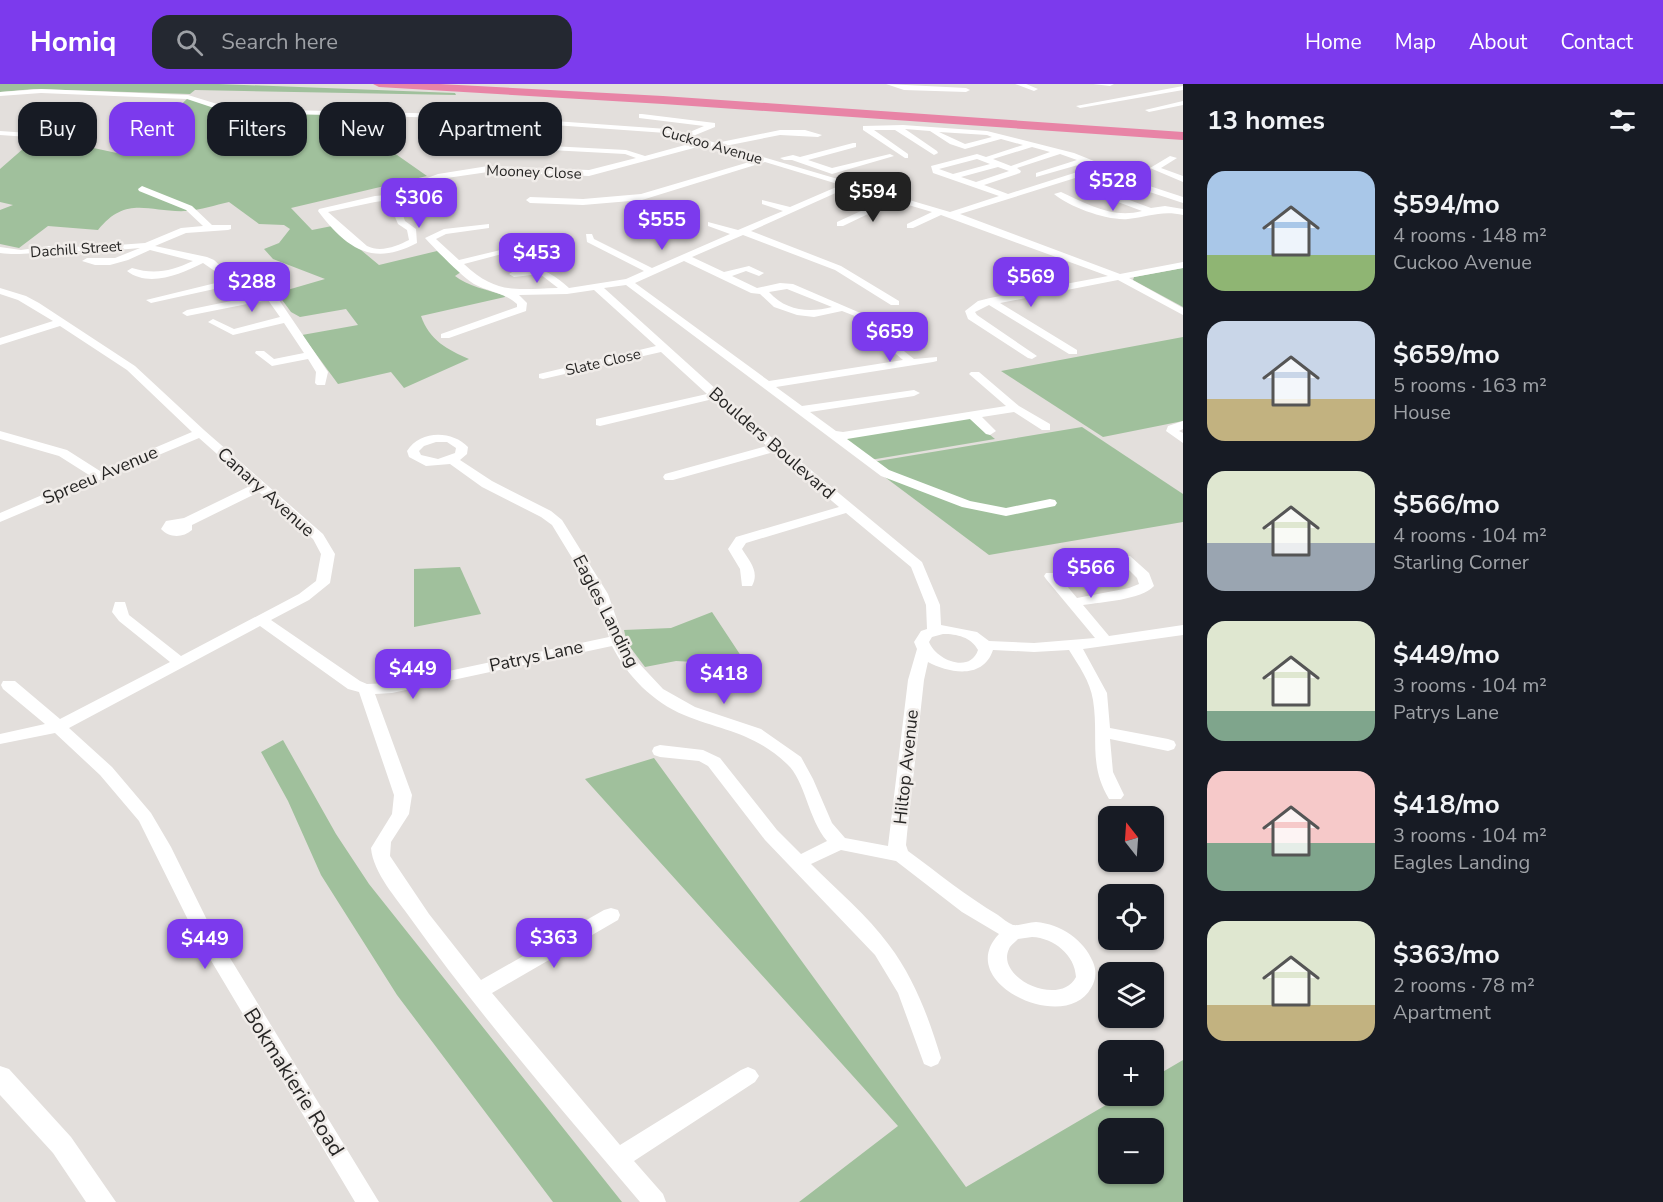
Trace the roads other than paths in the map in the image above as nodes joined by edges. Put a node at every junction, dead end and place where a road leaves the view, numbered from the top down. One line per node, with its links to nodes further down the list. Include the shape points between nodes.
1 (379, 84): 20 (highway)
2 (890, 84): 8 (street)
3 (1019, 84): 7 (street)
4 (1097, 84): 5 (street)
5 (1110, 84)
6 (1183, 88): 11 (street)
7 (1034, 89)
8 (966, 90)
9 (0, 94): 19 (street, Cuckoo Avenue, via 41,91 188,97 244,111 453,116 647,128)
10 (1183, 103): 12 (street)
11 (1080, 106)
12 (1149, 110)
13 (642, 116): 19 (street, via 712,125)
14 (903, 128): 15 (street); 28 (street, via 899,130); 30 (street, via 866,128)
15 (936, 130): 21 (street); 21 (street, via 962,147)
16 (0, 133): 17 (street)
17 (18, 134)
18 (818, 135): 23 (street, via 782,131)
19 (686, 136): 22 (street, Cuckoo Avenue)
20 (1183, 136)
21 (1001, 137): 25 (street)
22 (705, 142): 23 (street, Cuckoo Avenue); 33 (street, Mooney Close)
23 (716, 145): 35 (street, Cuckoo Avenue)
24 (853, 145): 35 (street)
25 (1030, 145): 27 (street); 31 (street)
26 (562, 149): 33 (street, via 626,152)
27 (1059, 152): 34 (street); 37 (street)
28 (934, 153)
29 (890, 156): 35 (street, via 832,171)
30 (905, 156)
31 (989, 158)
32 (1173, 158): 41 (street, via 1154,168)
33 (647, 159): 46 (street, Mooney Close, via 584,174 479,170 430,180)
34 (1084, 160): 38 (street); 48 (street, via 1101,166)
35 (782, 161): 42 (street, Cuckoo Avenue); 50 (street, via 642,197 583,202)
36 (998, 164): 39 (street); 39 (street, via 977,156 934,168); 43 (street, via 1017,171)
37 (1015, 166)
38 (1039, 175)
39 (952, 177): 43 (street)
40 (1116, 178): 52 (street)
41 (1183, 178)
42 (848, 185): 49 (street, Cuckoo Avenue); 53 (street)
43 (977, 185): 48 (street)
44 (1086, 188): 55 (street)
45 (142, 189): 62 (street, via 189,208)
46 (413, 192): 46 (street, Mooney Close, via 375,199 322,211 372,251 411,243 415,239 411,229 396,215); 56 (street, via 432,194 444,206)
47 (1058, 195): 55 (street, via 1115,216)
48 (1009, 197): 57 (street)
49 (895, 198): 54 (street, Cuckoo Avenue); 59 (street)
50 (530, 200)
51 (765, 202): 53 (street)
52 (1182, 206): 55 (street)
53 (790, 210): 64 (street)
54 (941, 211): 57 (street, Cuckoo Avenue); 61 (street)
55 (1150, 211)
56 (415, 214)
57 (952, 214): 79 (street, Cuckoo Avenue)
58 (711, 224): 64 (street)
59 (840, 225)
60 (486, 226): 72 (street, via 431,236)
61 (910, 226)
62 (209, 227): 63 (street); 66 (street, via 176,232)
63 (228, 227)
64 (740, 232): 69 (street); 90 (street, via 838,268)
65 (589, 236): 75 (street)
66 (149, 246): 68 (street, Dachill Street, via 21,253); 70 (street); 71 (street, via 113,261)
67 (518, 247): 72 (street)
68 (0, 250)
69 (683, 257): 75 (street); 78 (street)
70 (204, 259): 74 (street, via 156,277); 80 (street)
71 (87, 261)
72 (458, 263): 86 (street, via 483,286)
73 (1183, 265): 79 (street)
74 (132, 271)
75 (651, 271): 81 (street)
76 (759, 273): 78 (street, via 746,268)
77 (513, 274): 84 (street, via 541,270)
78 (723, 276): 85 (street)
79 (1119, 278): 89 (street); 92 (street, Cuckoo Avenue)
80 (239, 281): 87 (street); 88 (street)
81 (628, 282): 82 (street); 111 (street)
82 (598, 288): 84 (street); 101 (street, Boulders Boulevard)
83 (0, 291): 96 (street, Canary Avenue, via 22,298)
84 (567, 291): 86 (street)
85 (764, 292): 91 (street, via 789,286); 91 (street, via 773,302 801,312)
86 (511, 293): 99 (street, via 522,303 522,309)
87 (271, 296): 93 (street); 95 (street)
88 (151, 300)
89 (990, 301): 102 (street); 105 (street, via 977,304 970,315)
90 (895, 303)
91 (843, 308): 94 (street)
92 (1183, 312)
93 (187, 313)
94 (860, 315)
95 (287, 319): 97 (street, via 233,332); 104 (street)
96 (61, 322): 100 (street); 121 (street, Canary Avenue, via 131,368)
97 (213, 322)
98 (880, 335): 107 (street)
99 (445, 336)
100 (0, 342)
101 (663, 348): 109 (street, Slate Close); 113 (street, Boulders Boulevard)
102 (1073, 352)
103 (260, 353): 104 (street, via 272,363)
104 (311, 356): 110 (street, via 322,372)
105 (1032, 356)
106 (933, 359): 107 (street)
107 (911, 362): 111 (street)
108 (975, 374): 114 (street)
109 (543, 376)
110 (321, 383)
111 (767, 385): 115 (street)
112 (914, 393): 115 (street)
113 (716, 395): 117 (street); 125 (street, Boulders Boulevard)
114 (1015, 408): 116 (street); 119 (street)
115 (799, 410): 122 (street)
116 (973, 416): 120 (street); 122 (street, via 843,436)
117 (600, 422)
118 (1183, 425): 124 (street, via 1172,429)
119 (1046, 428)
120 (990, 431)
121 (200, 433): 127 (street, Spreeu Avenue); 129 (street, Canary Avenue)
122 (832, 434): 130 (street, via 885,473 968,504 1006,512)
123 (0, 435): 127 (street, via 63,453)
124 (1183, 439)
125 (775, 448): 128 (street); 131 (street, Boulders Boulevard)
126 (453, 460): 144 (street, Eagles Landing, via 487,484 553,518 596,584)
127 (99, 476): 132 (street, Spreeu Avenue)
128 (669, 477)
129 (260, 486): 133 (street); 140 (street, Canary Avenue, via 318,537 328,554 326,575 319,587)
130 (1050, 503)
131 (849, 508): 136 (street, via 741,540 735,549 748,569); 139 (street, Boulders Boulevard, via 917,565)
132 (0, 518)
133 (185, 523)
134 (1125, 559): 137 (street, via 1144,576 1147,586)
135 (1051, 576): 137 (street)
136 (747, 583)
137 (1073, 603): 145 (street)
138 (120, 605): 149 (street, via 119,612 124,618)
139 (933, 605): 141 (street, Boulders Boulevard); 142 (street, Boulders Boulevard)
140 (262, 621): 149 (street, Canary Avenue); 153 (street, via 345,679)
141 (956, 629): 142 (street); 147 (street, via 969,633)
142 (934, 630): 148 (street, Hiltop Avenue, via 921,641)
143 (1180, 634): 145 (street)
144 (617, 640): 153 (street, Patrys Lane, via 392,688); 160 (street, Eagles Landing, via 627,660 657,693 707,718 755,733 795,761 824,826)
145 (1106, 642): 146 (street)
146 (1074, 646): 147 (street); 155 (street, via 1097,685)
147 (984, 650): 150 (street, via 977,663 970,666)
148 (924, 651): 150 (street); 151 (street, Hiltop Avenue)
149 (181, 663): 154 (street, Canary Avenue)
150 (945, 665): 151 (street)
151 (916, 680): 161 (street, Hiltop Avenue, via 897,845)
152 (9, 685): 154 (street, Bokmakierie Road)
153 (366, 689): 165 (street, via 403,795 404,807 382,842 381,856 423,922)
154 (58, 727): 156 (street, Canary Avenue); 171 (street, Bokmakierie Road, via 124,791 151,827 216,954)
155 (1102, 732): 157 (street); 159 (street, via 1103,771)
156 (0, 739)
157 (1168, 745)
158 (660, 751): 162 (street, via 703,756 714,762)
159 (1115, 795)
160 (839, 843): 161 (street); 162 (street)
161 (901, 855): 164 (street, via 969,907)
162 (798, 863): 166 (street, via 886,953 917,1011)
163 (611, 915): 165 (street)
164 (1012, 933): 164 (street, via 1039,930 1066,941 1084,962 1084,984 1065,998 1036,997 1021,991 1009,982 996,960 997,949)
165 (478, 991): 169 (street)
166 (932, 1058)
167 (748, 1076): 169 (street)
168 (0, 1077): 170 (street, via 62,1145)
169 (618, 1159): 172 (street)
170 (102, 1202)
171 (368, 1202)
172 (655, 1202)

